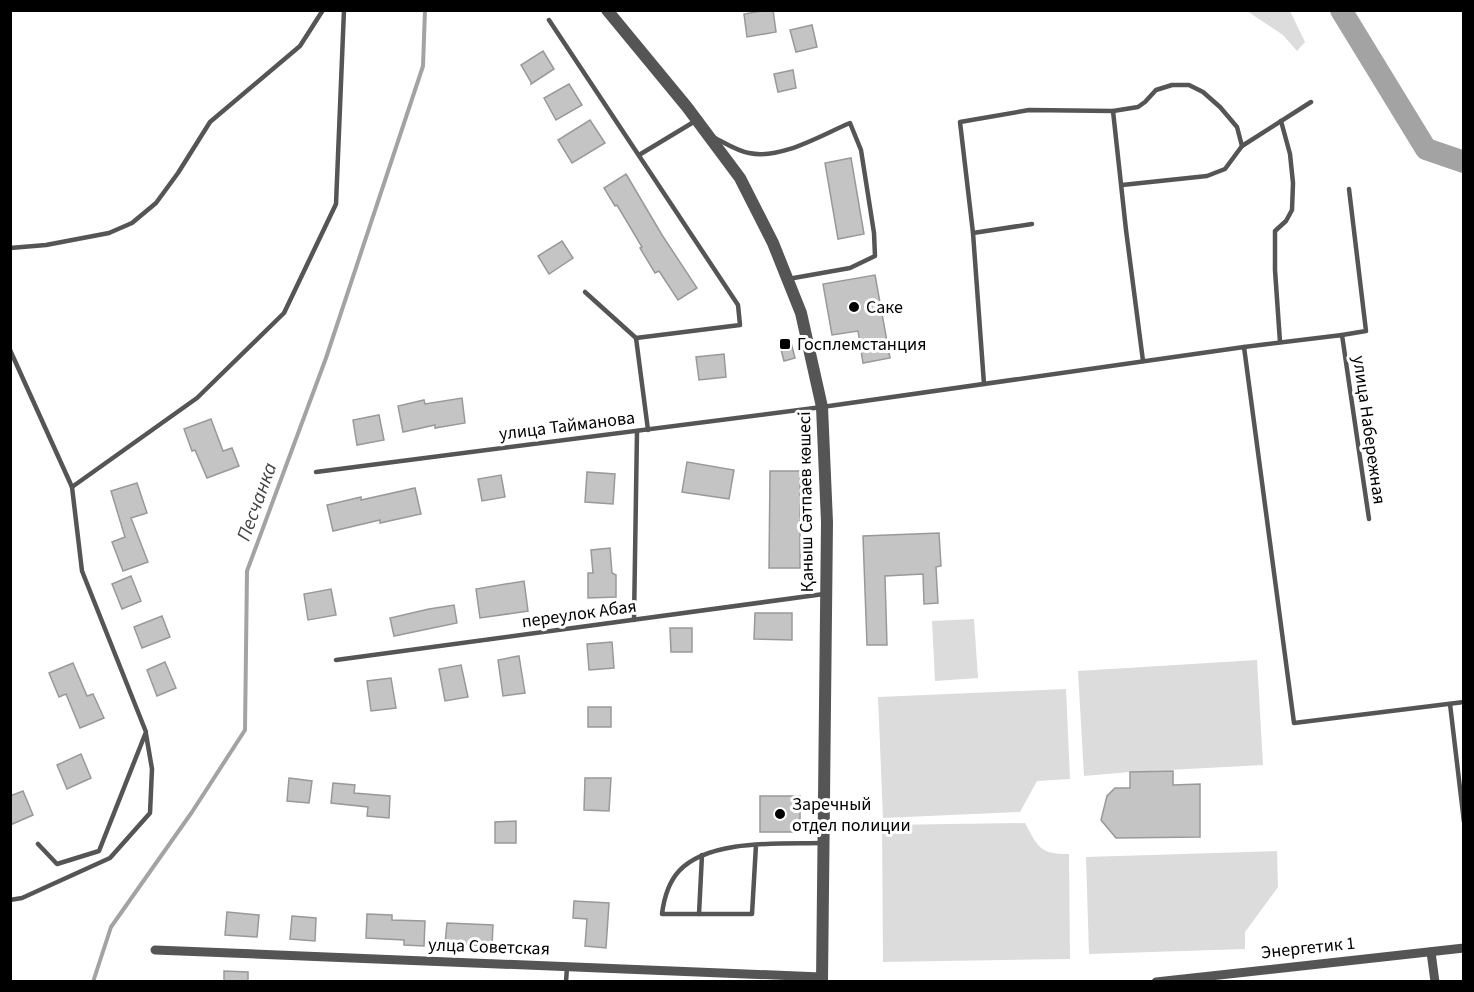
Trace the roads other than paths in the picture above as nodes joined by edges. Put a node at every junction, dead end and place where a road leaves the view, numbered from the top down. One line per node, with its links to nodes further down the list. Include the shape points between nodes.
1 (322, 10): 16 (lane, via 300,46 210,122 156,203 132,223 109,233)
2 (344, 10): 30 (lane, via 336,204 284,313 198,398)
3 (613, 12): 7 (street, Қаныш Сәтпаев көшесі)
4 (549, 20): 11 (lane)
5 (1311, 102): 8 (lane)
6 (1113, 111): 10 (lane, via 1138,107 1156,90 1189,85 1220,107 1237,127); 12 (lane); 15 (lane, via 1029,110 960,122)
7 (697, 120): 9 (street, Қаныш Сәтпаев көшесі); 11 (lane)
8 (1281, 121): 10 (lane); 21 (lane, via 1293,183 1292,210 1275,231)
9 (707, 134): 17 (street, Қаныш Сәтпаев көшесі, via 740,178); 17 (lane, via 747,153 767,155 850,123 861,150 875,256 850,268)
10 (1242, 146): 12 (lane, via 1225,169 1207,176)
11 (639, 155): 20 (lane, via 738,305 740,325)
12 (1122, 185): 24 (lane)
13 (1349, 189): 19 (lane, via 1366,332)
14 (1032, 224): 15 (lane)
15 (973, 233): 25 (lane)
16 (10, 248)
17 (787, 279): 26 (street, Қаныш Сәтпаев көшесі, via 801,313)
18 (585, 292): 20 (lane)
19 (1342, 335): 21 (lane, улица Набережная); 31 (lane, улица Набережная)
20 (636, 338): 27 (lane)
21 (1280, 342): 22 (lane, улица Набережная)
22 (1244, 347): 24 (lane, улица Набережная); 36 (lane, via 1294,723)
23 (10, 350): 30 (lane)
24 (1143, 361): 25 (lane, улица Набережная)
25 (984, 384): 26 (lane, улица Тайманова)
26 (822, 408): 27 (lane, улица Тайманова); 32 (street, Қаныш Сәтпаев көшесі)
27 (648, 430): 28 (lane, улица Тайманова)
28 (637, 431): 29 (lane, улица Тайманова); 33 (lane)
29 (316, 472)
30 (72, 487): 37 (lane, via 82,571)
31 (1369, 519)
32 (826, 594): 33 (lane, переулок Абая); 39 (street, Қаныш Сәтпаев көшесі)
33 (634, 620): 34 (lane, переулок Абая)
34 (336, 660)
35 (1464, 702): 36 (lane)
36 (1450, 704): 38 (lane)
37 (146, 732): 40 (lane, via 99,851 57,864); 43 (lane, via 152,769 150,813 110,858)
38 (1464, 822)
39 (823, 843): 41 (lane); 49 (street, Қаныш Сәтпаев көшесі)
40 (38, 844)
41 (756, 845): 42 (lane); 44 (lane, via 752,914)
42 (702, 855): 44 (lane); 44 (lane, via 672,881 662,914)
43 (10, 900)
44 (699, 914)
45 (1464, 948): 47 (street, Энергетик 1)
46 (155, 950): 48 (street, улца Советская)
47 (1431, 952): 52 (street, Энергетик 1); 53 (street)
48 (567, 967): 49 (street, улца Советская); 50 (lane)
49 (821, 979)
50 (566, 981)
51 (1156, 981): 52 (street, Энергетик 1)
52 (1167, 981)
53 (1435, 981)

